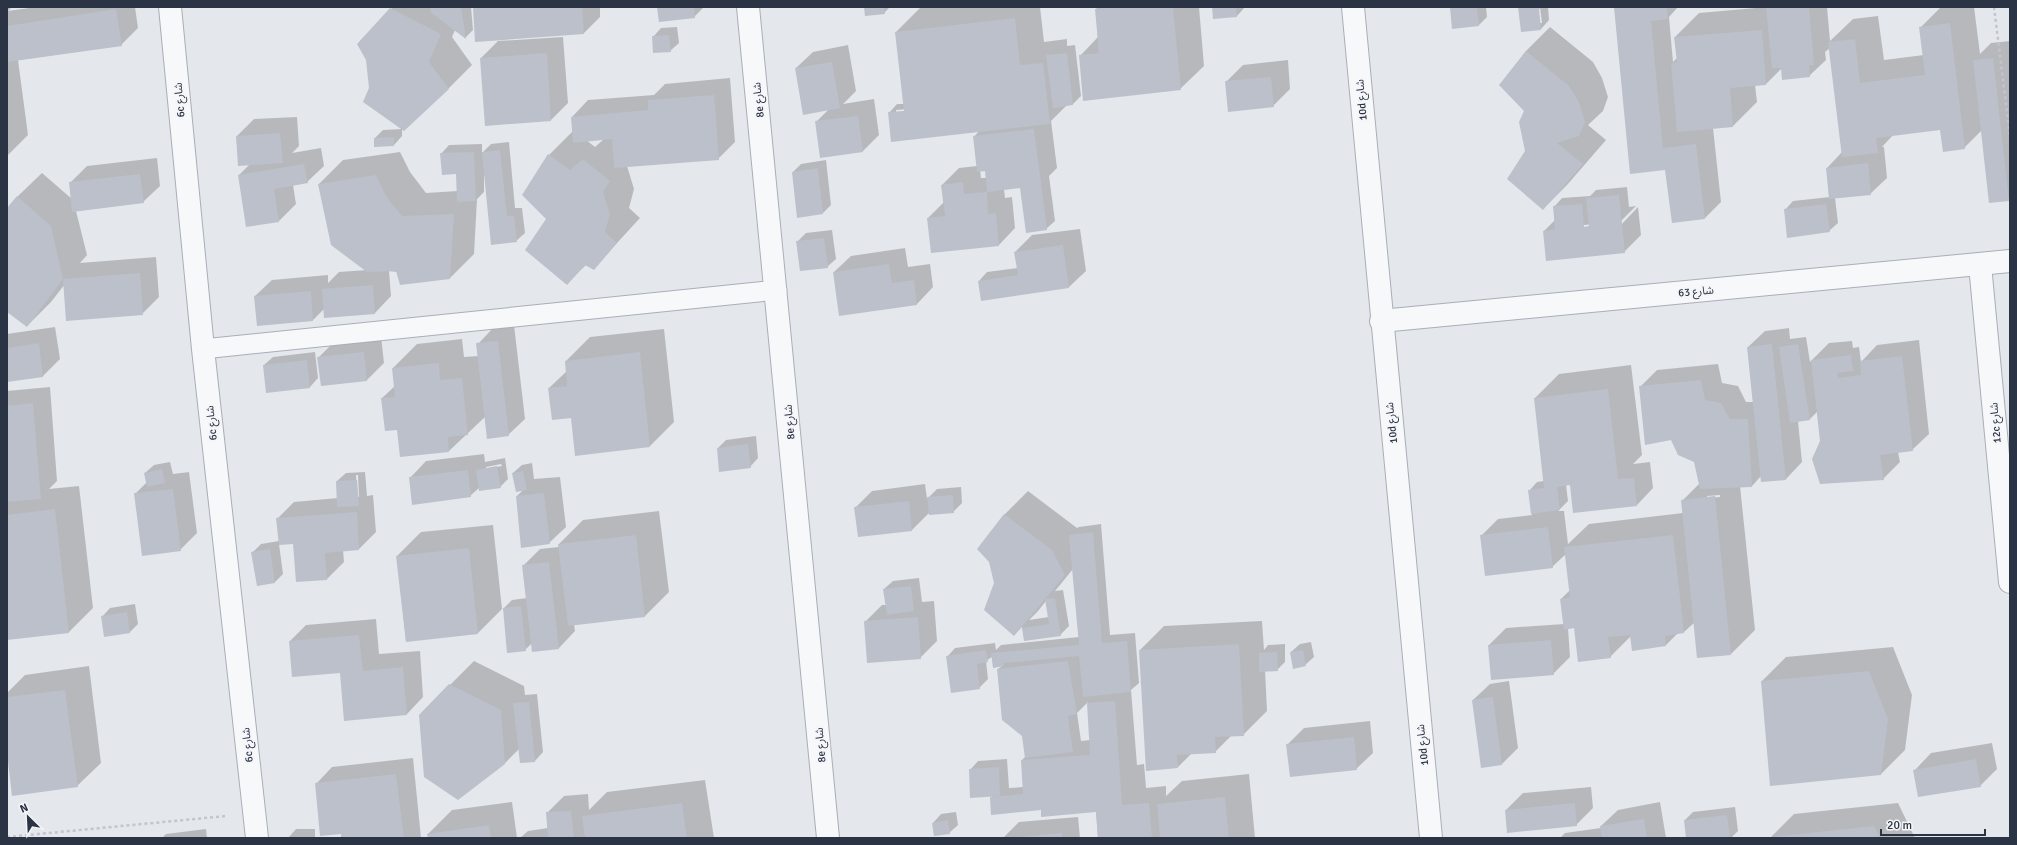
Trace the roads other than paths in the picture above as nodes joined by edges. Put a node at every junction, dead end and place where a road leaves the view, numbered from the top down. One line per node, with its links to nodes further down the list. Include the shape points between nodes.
1 (170, 7): 8 (street, 6c شارع)
2 (748, 7): 6 (street, 8e شارع)
3 (1353, 7): 7 (street, 10d شارع)
4 (2010, 262): 5 (street, شارع 63)
5 (1980, 265): 7 (street, شارع 63); 9 (street, 12c شارع)
6 (776, 290): 8 (lane); 11 (street, 8e شارع)
7 (1381, 321): 12 (street, 10d شارع)
8 (203, 349): 10 (street, 6c شارع)
9 (2010, 582)
10 (257, 838)
11 (828, 838)
12 (1431, 838)

